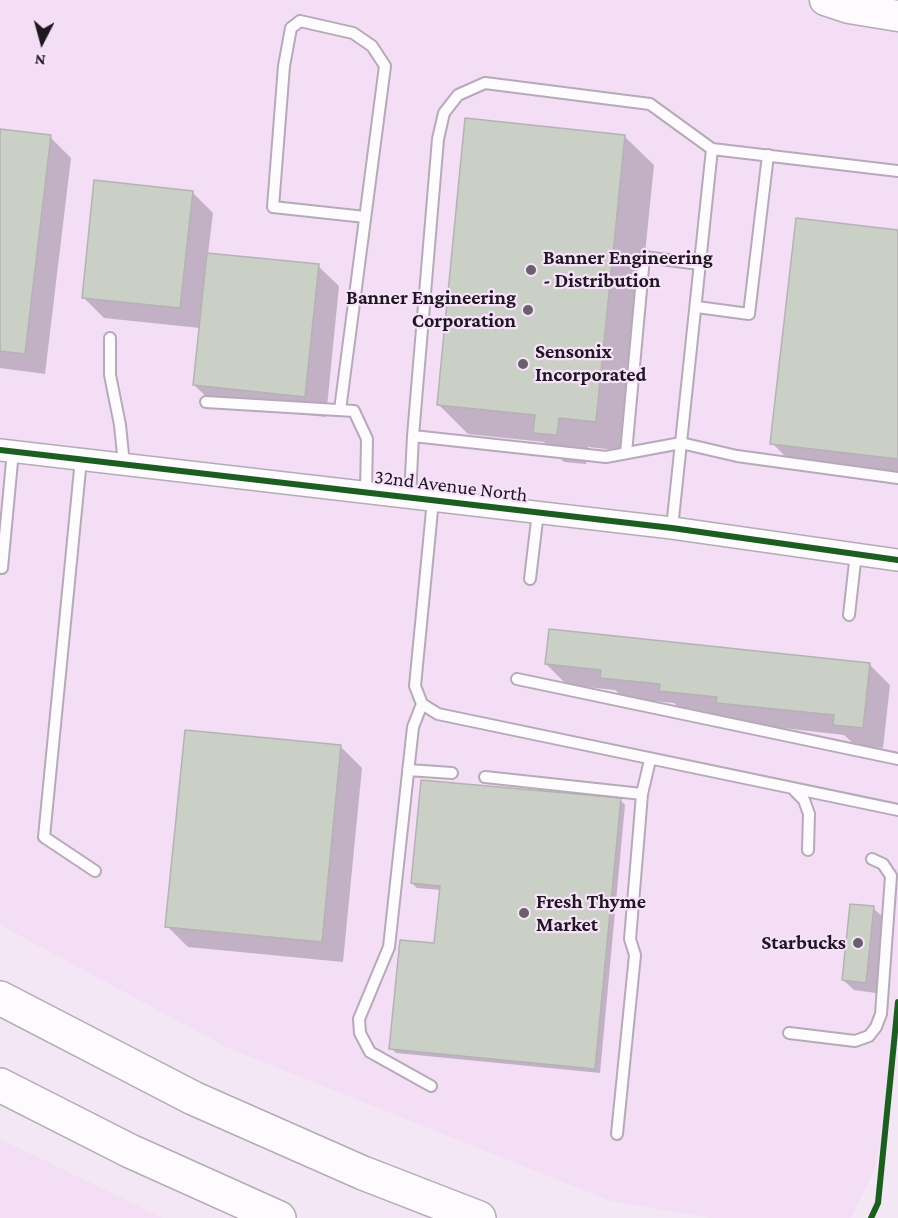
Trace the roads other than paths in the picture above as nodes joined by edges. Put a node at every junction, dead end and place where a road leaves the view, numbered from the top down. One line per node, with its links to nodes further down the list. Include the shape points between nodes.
1 (825, 0): 2 (street)
2 (898, 16)
3 (712, 149): 4 (lane); 7 (lane); 12 (lane, via 650,104 485,83 458,95 444,113 438,139)
4 (768, 155): 5 (lane); 8 (lane, via 749,314)
5 (898, 171)
6 (365, 217): 6 (lane, via 385,66 372,46 353,33 300,21 291,28 284,66 273,207); 11 (lane)
7 (700, 264): 8 (lane); 15 (lane, via 644,257)
8 (697, 307): 13 (lane)
9 (110, 338): 17 (lane, via 110,375)
10 (206, 402): 11 (lane)
11 (340, 410): 19 (lane, via 354,411 368,439)
12 (413, 436): 15 (lane, via 606,457); 20 (lane)
13 (681, 443): 15 (lane); 18 (lane, via 737,456); 23 (lane)
14 (6, 451): 16 (street, 32nd Avenue North); 26 (lane)
15 (626, 453)
16 (81, 459): 17 (street, 32nd Avenue North); 41 (lane, via 44,837)
17 (124, 464): 19 (street, 32nd Avenue North)
18 (898, 478)
19 (366, 492): 20 (street, 32nd Avenue North)
20 (410, 497): 21 (street, 32nd Avenue North)
21 (433, 500): 22 (street, 32nd Avenue North); 30 (lane, via 415,686)
22 (538, 512): 23 (street, 32nd Avenue North); 27 (lane)
23 (672, 528): 24 (street, 32nd Avenue North)
24 (856, 553): 25 (street, 32nd Avenue North); 28 (lane)
25 (898, 560)
26 (2, 568)
27 (530, 579)
28 (849, 615)
29 (517, 679): 31 (lane)
30 (422, 704): 32 (lane, via 438,714); 33 (lane, via 413,727)
31 (898, 759)
32 (650, 760): 36 (lane); 37 (lane)
33 (408, 770): 34 (lane); 45 (lane, via 390,947 359,1019 360,1033 370,1052)
34 (452, 773)
35 (485, 777): 37 (lane)
36 (795, 790): 38 (lane); 39 (lane, via 809,814)
37 (642, 794): 46 (lane, via 630,939 635,955)
38 (898, 810)
39 (808, 849)
40 (872, 859): 43 (lane, via 883,864 891,876 881,1014 876,1027 869,1036 855,1041)
41 (95, 871)
42 (0, 998): 48 (main road, via 193,1098 363,1173)
43 (789, 1033)
44 (0, 1085): 47 (main road)
45 (431, 1086)
46 (617, 1134)
47 (279, 1218)
48 (479, 1218)

